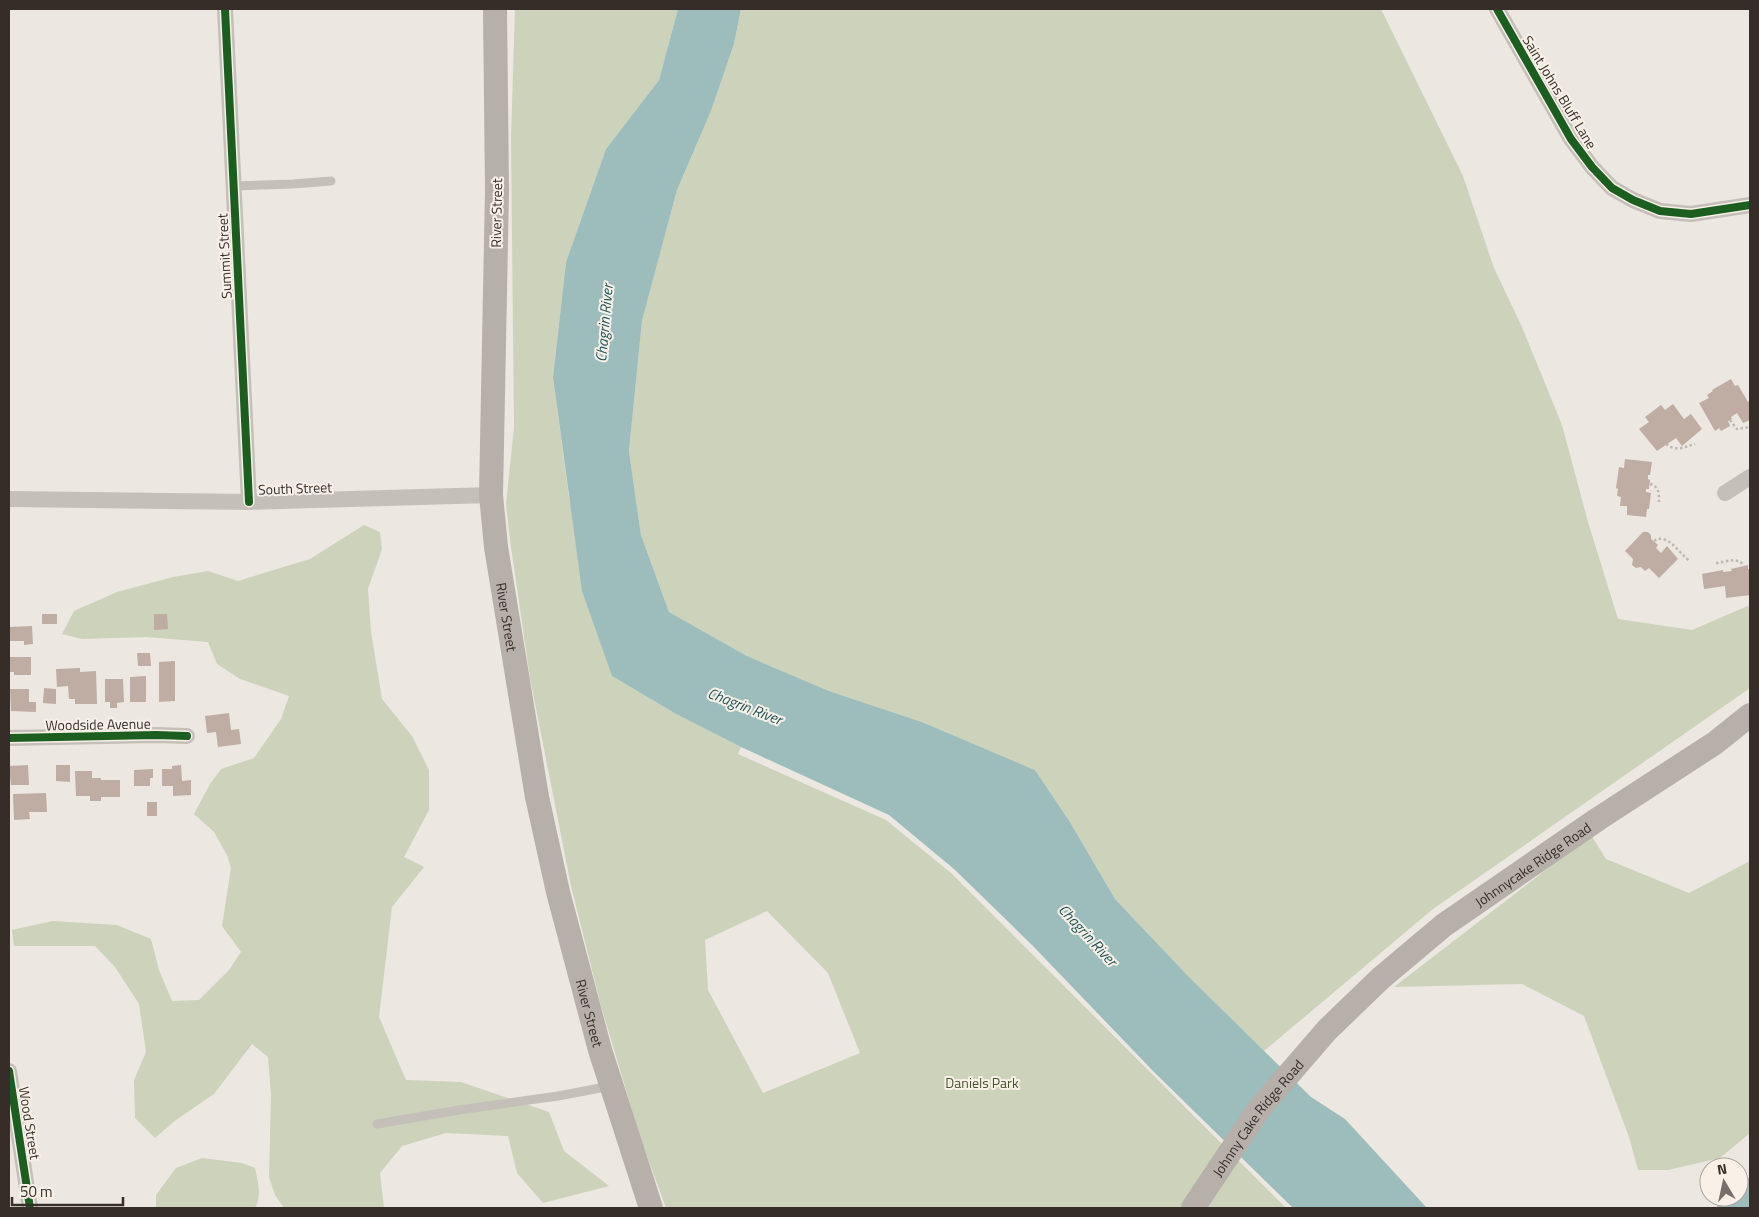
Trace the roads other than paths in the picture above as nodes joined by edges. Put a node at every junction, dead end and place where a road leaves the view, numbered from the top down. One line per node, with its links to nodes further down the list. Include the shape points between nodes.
1 (225, 9): 5 (street, Summit Street)
2 (495, 9): 9 (main road, River Street, via 497,190)
3 (1497, 9): 6 (street, Saint Johns Bluff Lane, via 1571,139 1612,188 1660,210 1691,214)
4 (331, 181): 5 (lane)
5 (234, 186): 11 (street, Summit Street)
6 (1750, 205)
7 (1750, 477): 8 (street)
8 (1725, 494)
9 (491, 495): 11 (street, South Street); 17 (main road, River Street, via 504,601 537,797 558,892)
10 (9, 499): 11 (street, South Street)
11 (249, 502)
12 (1750, 715): 15 (main road, Johnnycake Ridge Road, via 1444,925 1381,978)
13 (187, 736): 14 (street, Woodside Avenue)
14 (9, 738)
15 (1328, 1030): 21 (main road, Johnny Cake Ridge Road, via 1259,1109)
16 (9, 1071): 19 (street, Wood Street)
17 (612, 1086): 18 (lane); 20 (main road, River Street)
18 (377, 1124)
19 (30, 1208)
20 (651, 1208)
21 (1192, 1208)

